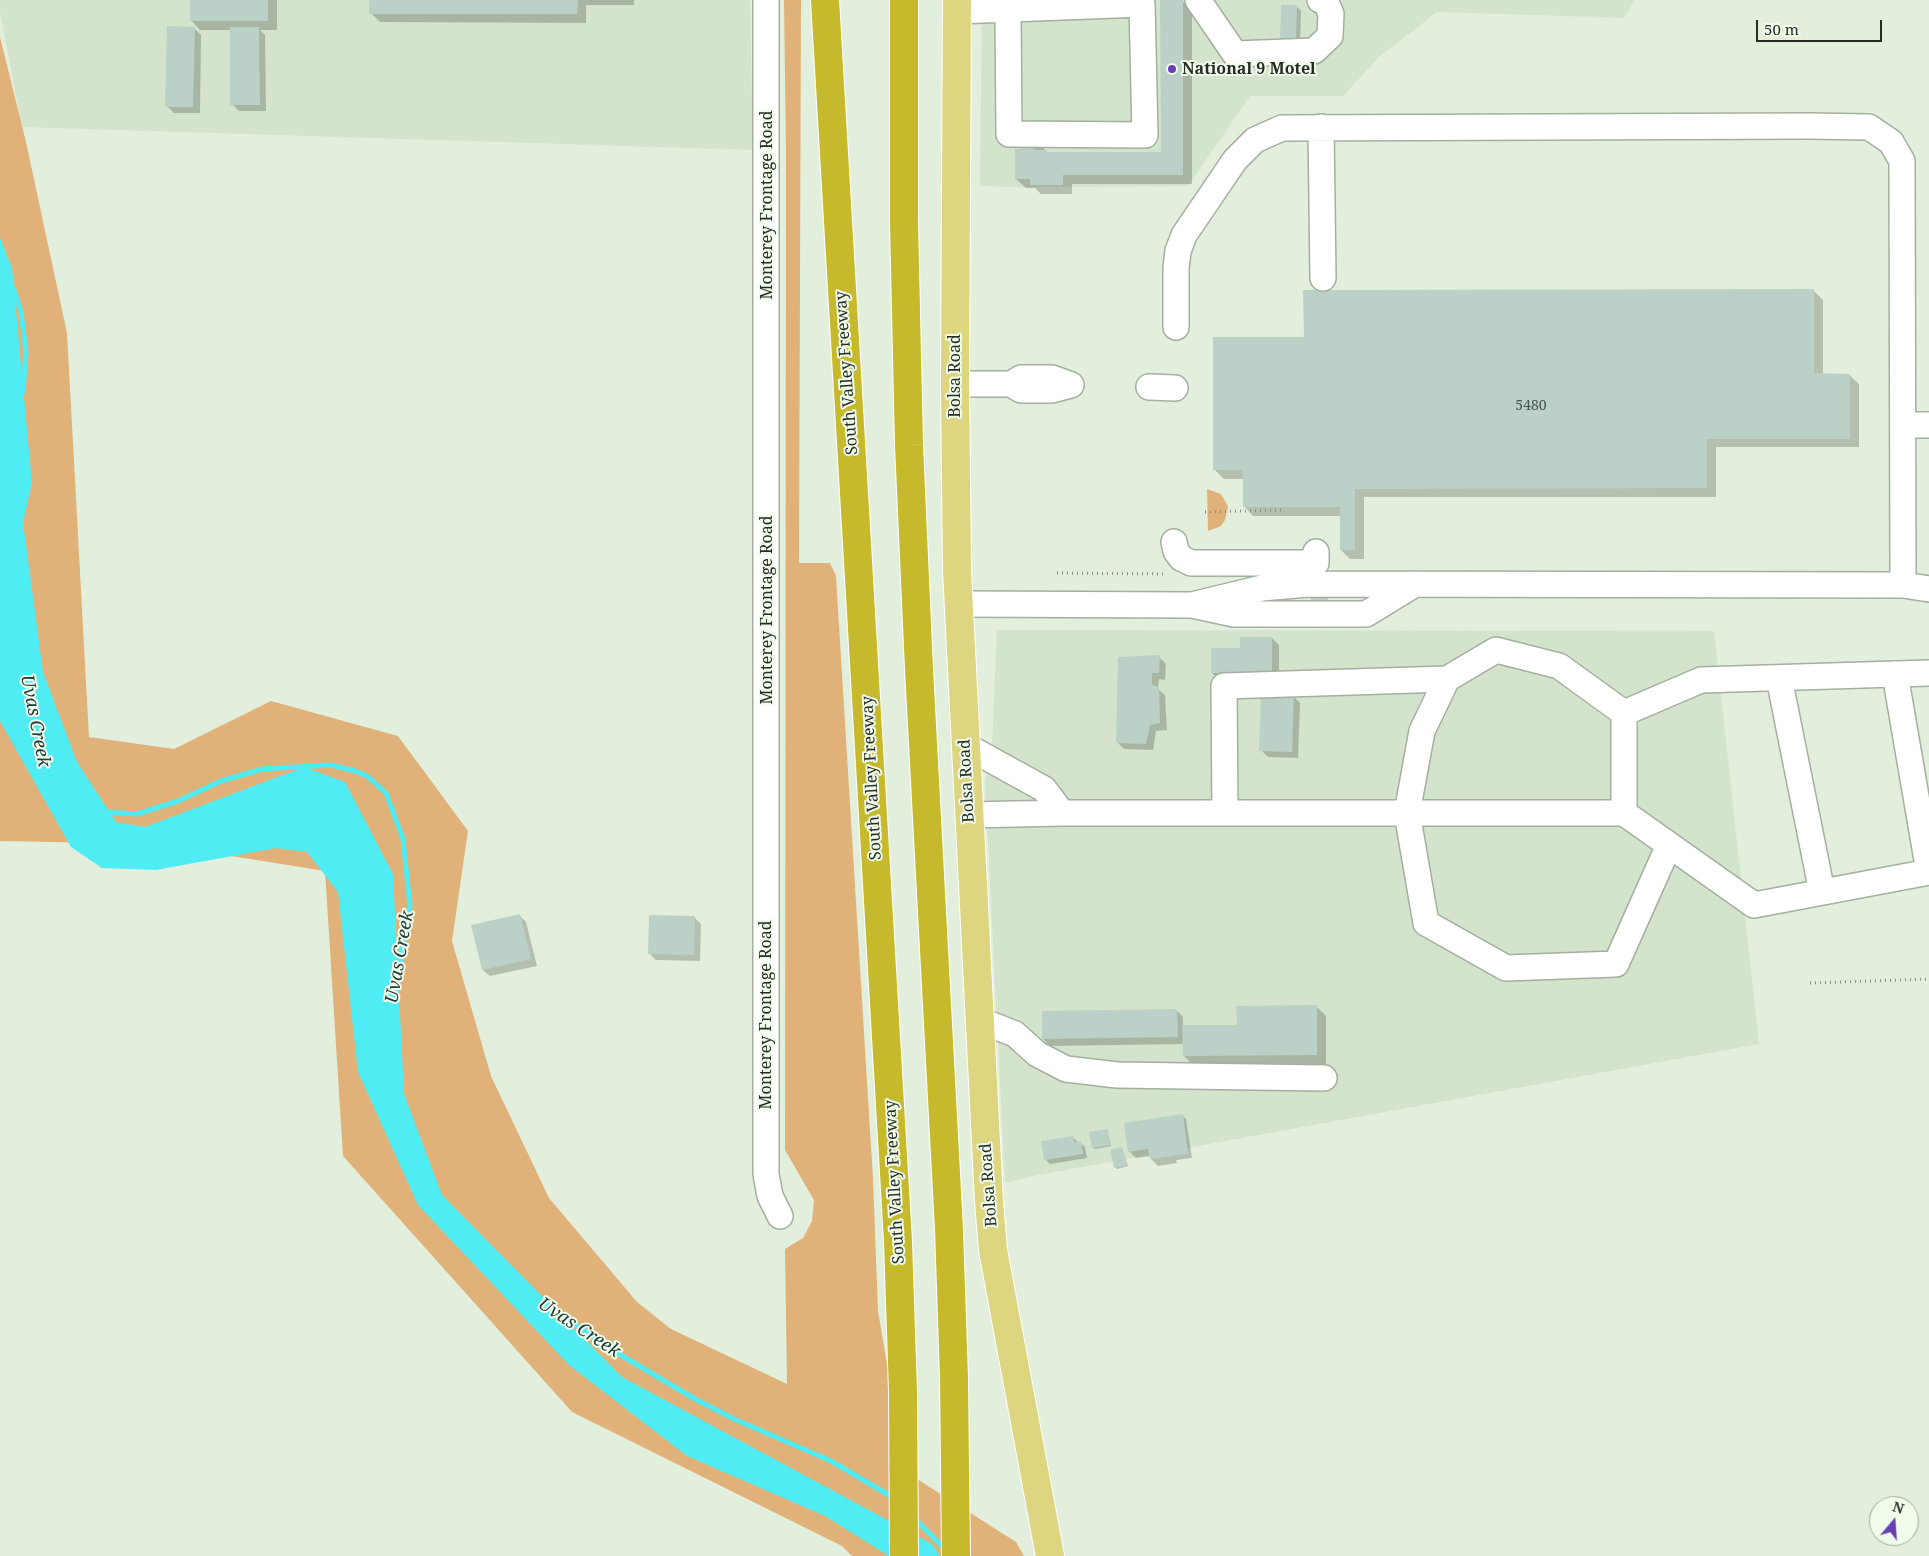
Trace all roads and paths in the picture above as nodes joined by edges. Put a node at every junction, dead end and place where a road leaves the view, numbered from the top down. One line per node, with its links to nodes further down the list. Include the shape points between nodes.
1 (766, 0): 45 (street, Monterey Frontage Road, via 766,1174 770,1196)
2 (825, 0): 46 (highway, South Valley Freeway, via 894,1166 901,1315)
3 (904, 0): 47 (highway, via 909,444 949,1219)
4 (1198, 0): 5 (street, via 1235,54 1314,51 1330,36 1331,14 1326,2)
5 (1320, 0)
6 (1144, 2): 8 (street); 8 (street, via 1144,135 1009,134)
7 (957, 6): 8 (street); 12 (main road, Bolsa Road)
8 (1008, 10)
9 (1321, 128): 10 (street); 11 (street, via 1282,128 1255,140 1235,160 1184,235 1178,251); 16 (street, via 1869,127 1891,142 1902,161)
10 (1323, 278)
11 (1176, 326)
12 (955, 384): 13 (street); 26 (main road, Bolsa Road)
13 (1011, 384)
14 (1149, 387): 15 (street)
15 (1175, 388)
16 (1903, 425): 17 (street); 24 (street)
17 (1929, 425)
18 (1282, 510): 19 (path)
19 (1205, 512)
20 (1174, 542): 21 (street, via 1181,558 1191,562 1316,563)
21 (1316, 552)
22 (1057, 573): 23 (path)
23 (1169, 574)
24 (1903, 585): 25 (street); 26 (street, via 1308,584 1262,588 1192,605)
25 (1929, 589)
26 (958, 604): 32 (main road, Bolsa Road)
27 (1929, 673): 28 (street)
28 (1895, 674): 29 (street); 39 (street)
29 (1779, 678): 31 (street, via 1701,680); 40 (street)
30 (1447, 679): 31 (street, via 1496,650 1558,666); 34 (street, via 1224,686); 35 (street, via 1422,731)
31 (1624, 712): 36 (street)
32 (966, 746): 33 (street, via 1044,789); 37 (main road, Bolsa Road)
33 (1062, 813): 34 (street); 37 (street)
34 (1225, 813): 35 (street)
35 (1407, 813): 36 (street); 38 (street, via 1426,923 1506,968 1616,964)
36 (1624, 814): 38 (street)
37 (969, 815): 43 (main road, Bolsa Road)
38 (1669, 845): 40 (street, via 1754,905)
39 (1929, 872): 40 (street)
40 (1822, 892)
41 (1929, 979): 42 (path)
42 (1810, 983)
43 (979, 1020): 44 (street, via 1015,1034 1038,1054 1066,1069 1117,1075); 48 (main road, Bolsa Road, via 993,1250)
44 (1324, 1078)
45 (780, 1216)
46 (904, 1556)
47 (956, 1556)
48 (1050, 1556)

